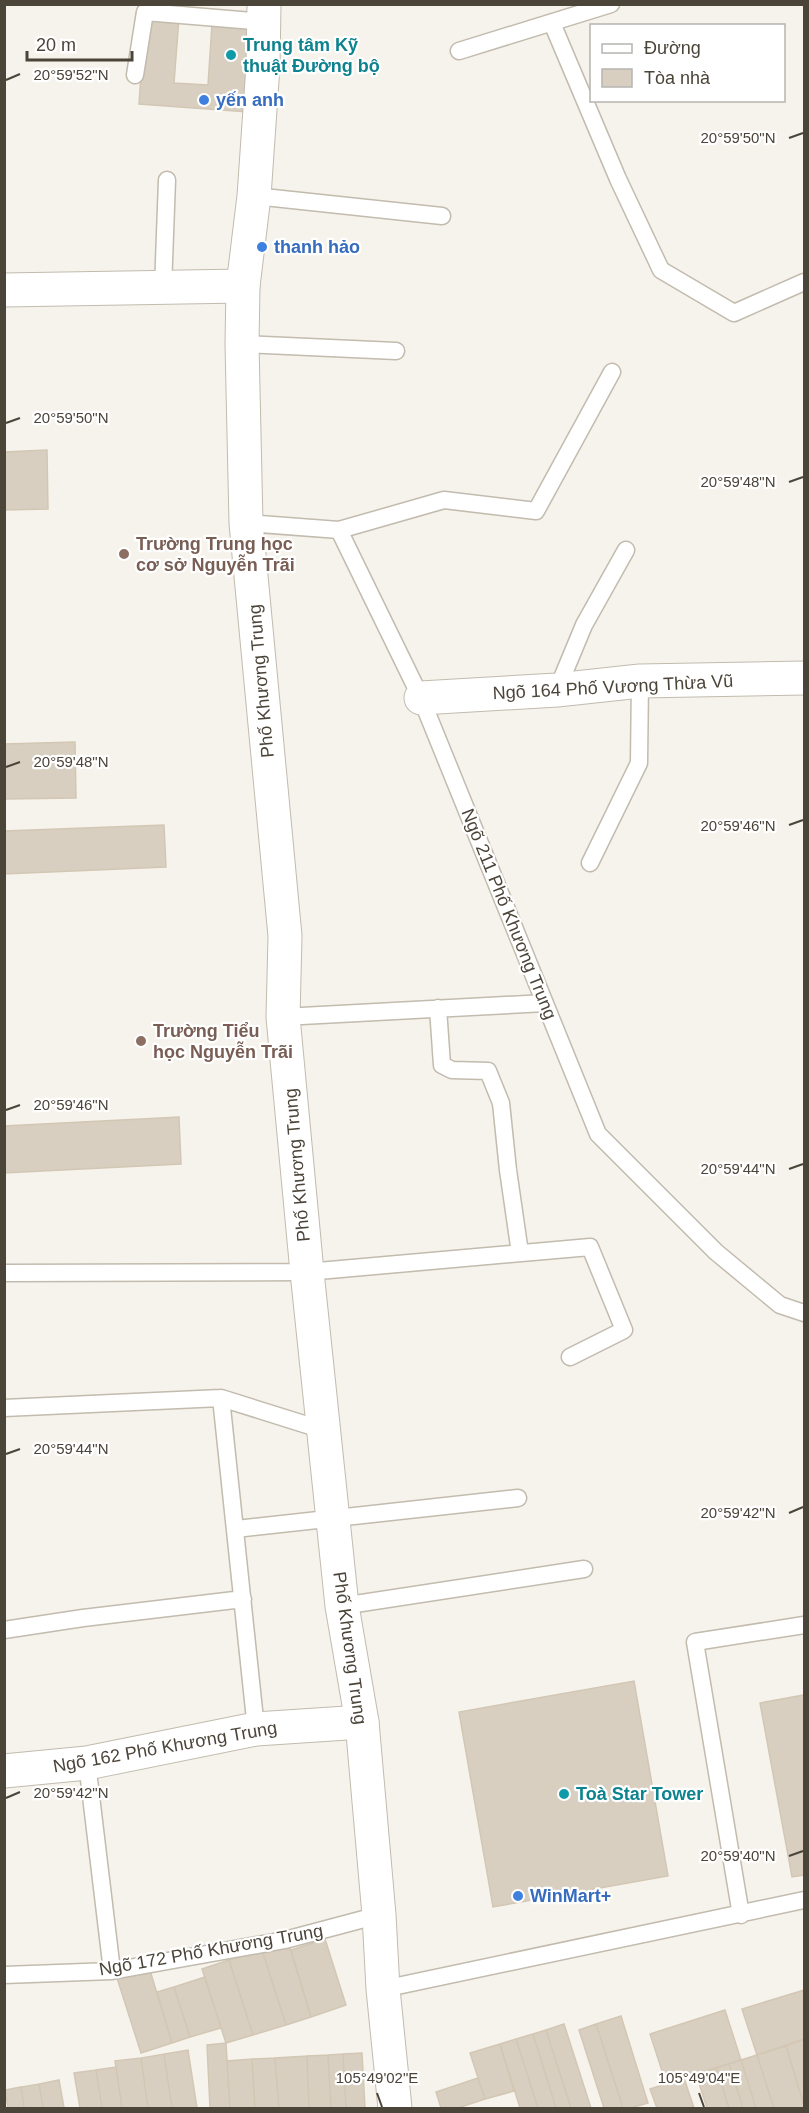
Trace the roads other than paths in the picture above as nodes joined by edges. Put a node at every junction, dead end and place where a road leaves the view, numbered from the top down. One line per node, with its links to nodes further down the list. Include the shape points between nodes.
1 (610, 4): 3 (lane)
2 (264, 13): 5 (lane, via 145,12); 7 (street, Phố Khương Trung)
3 (552, 23): 4 (lane); 9 (lane, via 661,270 734,314)
4 (459, 51)
5 (135, 75)
6 (167, 180): 11 (lane)
7 (254, 196): 8 (lane); 10 (street, Phố Khương Trung)
8 (442, 216)
9 (804, 282)
10 (243, 286): 11 (street); 13 (street, Phố Khương Trung)
11 (163, 288): 12 (street)
12 (4, 290)
13 (242, 344): 14 (lane); 16 (street, Phố Khương Trung)
14 (396, 351)
15 (612, 372): 17 (lane, via 536,511 444,500)
16 (246, 523): 17 (lane); 26 (street, Phố Khương Trung, via 285,936)
17 (339, 530): 22 (lane, Ngõ 211 Phố Khương Trung)
18 (626, 550): 21 (lane, via 584,625)
19 (804, 678): 20 (street, Ngõ 164 Phố Vương Thừa Vũ)
20 (640, 681): 21 (street, Ngõ 164 Phố Vương Thừa Vũ); 23 (lane, via 639,763)
21 (557, 690): 22 (street, Ngõ 164 Phố Vương Thừa Vũ)
22 (421, 698): 24 (lane, Ngõ 211 Phố Khương Trung)
23 (590, 863)
24 (545, 1003): 25 (lane); 30 (lane, Ngõ 211 Phố Khương Trung, via 598,1134 716,1252 780,1305)
25 (438, 1008): 26 (lane); 27 (lane, via 442,1065 452,1070 488,1071 501,1103)
26 (283, 1017): 28 (street, Phố Khương Trung)
27 (519, 1252): 28 (lane); 31 (lane, via 590,1247 624,1330)
28 (307, 1272): 29 (lane); 34 (street, Phố Khương Trung)
29 (4, 1273)
30 (804, 1313)
31 (570, 1357)
32 (221, 1398): 33 (lane); 34 (lane); 37 (lane)
33 (4, 1408)
34 (323, 1430): 36 (street, Phố Khương Trung)
35 (518, 1498): 36 (lane)
36 (333, 1519): 37 (lane); 40 (street, Phố Khương Trung)
37 (236, 1529): 39 (lane)
38 (584, 1569): 40 (lane)
39 (243, 1599): 42 (lane); 44 (lane)
40 (342, 1606): 43 (street, Phố Khương Trung)
41 (804, 1625): 49 (lane, via 696,1642)
42 (4, 1630)
43 (362, 1722): 44 (street, Ngõ 162 Phố Khương Trung); 48 (street, Phố Khương Trung)
44 (256, 1729): 45 (street, Ngõ 162 Phố Khương Trung)
45 (87, 1763): 46 (street, Ngõ 162 Phố Khương Trung); 50 (lane)
46 (4, 1771)
47 (804, 1900): 49 (lane)
48 (379, 1915): 50 (lane, Ngõ 172 Phố Khương Trung, via 285,1940); 52 (street, Phố Khương Trung)
49 (741, 1915): 52 (lane)
50 (112, 1971): 51 (lane, Ngõ 172 Phố Khương Trung)
51 (4, 1975)
52 (383, 1989): 53 (street, Phố Khương Trung)
53 (395, 2109)

